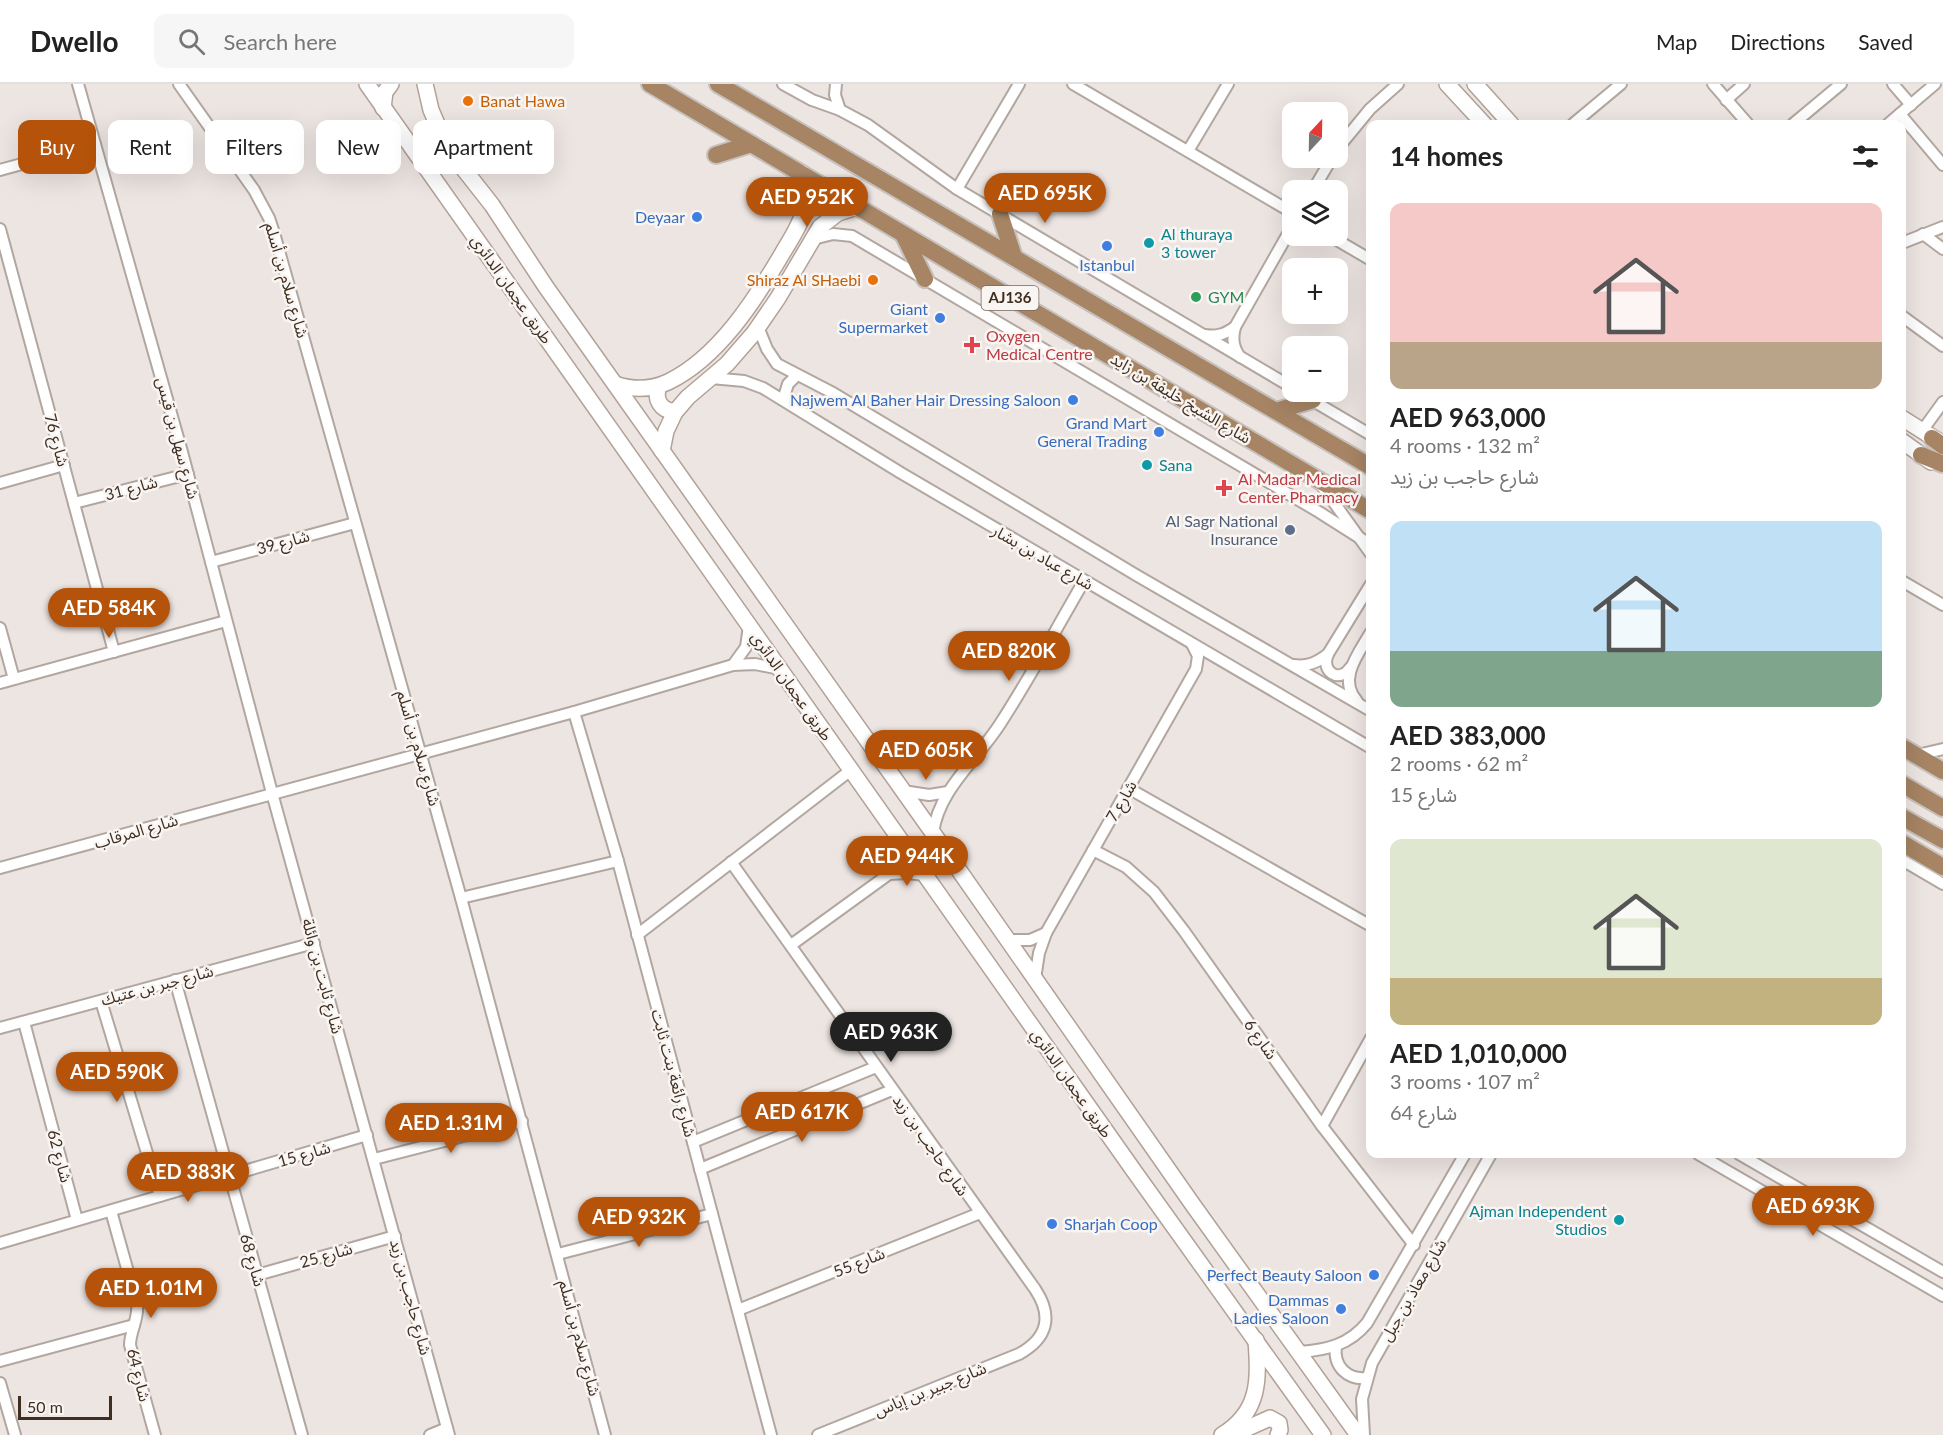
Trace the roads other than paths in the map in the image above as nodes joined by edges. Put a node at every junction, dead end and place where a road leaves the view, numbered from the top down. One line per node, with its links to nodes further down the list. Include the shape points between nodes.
1 (78, 84): 28 (street, شارع سهل بن قيس)
2 (179, 84): 98 (street, شارع سلام بن أسلم, via 254,190 269,218)
3 (367, 84): 25 (main road, طريق عجمان الدائري)
4 (391, 84): 25 (main road, via 385,92)
5 (413, 84): 29 (main road)
6 (425, 84): 30 (main road, طريق عجمان الدائري)
7 (650, 84): 41 (main road, شارع الشيخ خليفة بن زايد / AJ136)
8 (718, 84): 64 (main road, AJ136)
9 (783, 84): 26 (street)
10 (836, 84): 26 (street)
11 (1019, 84): 49 (street)
12 (1073, 84): 42 (street)
13 (1228, 84): 42 (street)
14 (1398, 84): 39 (street)
15 (1447, 84): 31 (main road)
16 (1474, 84): 32 (main road)
17 (1621, 84): 33 (street)
18 (1713, 84): 23 (street)
19 (1744, 84): 23 (street)
20 (1841, 84): 35 (street)
21 (1893, 84): 24 (street)
22 (1935, 84): 24 (street)
23 (1726, 99): 34 (street)
24 (1911, 105): 27 (street)
25 (383, 108): 106 (main road, طريق عجمان الدائري)
26 (840, 110): 49 (street, via 868,124)
27 (1900, 114): 36 (street); 37 (street)
28 (89, 120)
29 (430, 120)
30 (435, 120)
31 (1480, 120)
32 (1507, 120)
33 (1580, 120)
34 (1744, 120)
35 (1798, 120)
36 (1893, 120)
37 (1905, 120)
38 (1906, 121): 45 (street)
39 (1348, 136)
40 (96, 144): 93 (street, شارع سهل بن قيس)
41 (751, 144): 43 (main road); 47 (main road, شارع الشيخ خليفة بن زايد / AJ136)
42 (1188, 151): 51 (street)
43 (716, 155)
44 (18, 165): 46 (street)
45 (1943, 165)
46 (0, 170)
47 (801, 173): 50 (main road, شارع الشيخ خليفة بن زايد / AJ136); 58 (main road, via 805,207)
48 (467, 174): 75 (main road, طريق عجمان الدائري)
49 (957, 189): 52 (street)
50 (857, 207): 55 (main road, شارع الشيخ خليفة بن زايد / AJ136); 60 (main road, via 831,218)
51 (1282, 207)
52 (1000, 214): 64 (main road); 69 (street)
53 (1943, 227): 56 (street)
54 (0, 229): 91 (street, شارع 76)
55 (903, 234): 65 (main road); 94 (main road, شارع الشيخ خليفة بن زايد / AJ136)
56 (1923, 234): 57 (street); 62 (street)
57 (1906, 241)
58 (788, 243): 60 (main road); 76 (main road, via 757,297 736,324 696,363)
59 (1282, 244): 68 (street)
60 (809, 246): 65 (street, via 833,234 852,236); 67 (main road)
61 (1347, 246): 63 (street)
62 (1943, 249)
63 (1366, 257)
64 (1014, 258): 81 (main road, AJ136)
65 (925, 279): 99 (street)
66 (1906, 319): 70 (street)
67 (758, 327): 72 (street, شارع عباد بن بشار, via 771,358); 73 (main road)
68 (1235, 327): 69 (street, via 1214,337); 71 (street, via 1234,349)
69 (1203, 335): 71 (street)
70 (1943, 346)
71 (1241, 357): 74 (street)
72 (797, 375): 77 (street, via 788,384); 113 (street, شارع عباد بن بشار)
73 (711, 378): 77 (street, شارع عباد بن بشار, via 752,383); 82 (main road)
74 (1282, 381)
75 (615, 384): 76 (main road, via 633,388); 87 (main road, طريق عجمان الدائري)
76 (659, 386): 82 (main road, via 659,404)
77 (783, 400): 101 (street, شارع عباد بن بشار)
78 (1293, 402): 81 (main road)
79 (1315, 402): 84 (street)
80 (1943, 402): 85 (street)
81 (1275, 411): 89 (main road, AJ136)
82 (675, 412): 87 (main road)
83 (1906, 421): 85 (main road)
84 (1366, 432)
85 (1935, 440)
86 (1906, 444): 88 (main road)
87 (662, 451): 132 (main road, طريق عجمان الدائري)
88 (1921, 455): 90 (main road); 92 (main road)
89 (1366, 464)
90 (1943, 464)
91 (64, 465): 95 (street); 96 (street, شارع 76)
92 (1943, 471)
93 (188, 474): 96 (street, شارع 31); 100 (street, شارع سهل بن قيس)
94 (1316, 479): 97 (main road, شارع الشيخ خليفة بن زايد / AJ136); 99 (street)
95 (0, 483)
96 (74, 503): 110 (street, شارع 76)
97 (1366, 508)
98 (355, 523): 100 (street, شارع 39); 126 (street, شارع سلام بن أسلم)
99 (1366, 542)
100 (211, 562): 105 (street, شارع سهل بن قيس)
101 (1084, 581): 109 (street, شارع عباد بن بشار); 133 (street, via 986,746)
102 (1906, 583): 104 (street)
103 (1366, 592): 111 (street)
104 (1943, 605)
105 (226, 621): 110 (street); 134 (street, شارع سهل بن قيس)
106 (749, 625): 114 (street, via 746,647); 116 (main road, طريق عجمان الدائري)
107 (0, 628): 118 (street)
108 (1366, 641): 115 (street)
109 (1192, 644): 112 (street, شارع عباد بن بشار); 117 (street, via 1198,656)
110 (114, 652): 118 (street)
111 (1328, 654): 113 (street, via 1310,664); 115 (street, via 1329,672 1341,676)
112 (1221, 661): 117 (street, via 1207,662); 123 (street, شارع عباد بن بشار)
113 (1289, 664): 120 (street, شارع عباد بن بشار)
114 (732, 666): 116 (street, via 755,664); 122 (street)
115 (1351, 668): 120 (street, via 1349,687)
116 (780, 669): 128 (main road, طريق عجمان الدائري)
117 (1196, 669): 131 (street, شارع 7)
118 (14, 679): 119 (street)
119 (0, 683)
120 (1359, 704): 121 (street, شارع عباد بن بشار)
121 (1366, 708)
122 (574, 712): 126 (street); 142 (street, شارع رائعة بنت ثابت)
123 (1366, 745)
124 (1906, 749): 127 (main road)
125 (1943, 749): 127 (street)
126 (421, 754): 134 (street, شارع المرقاب); 151 (street, شارع سلام بن أسلم)
127 (1917, 755): 129 (main road)
128 (851, 770): 138 (main road, طريق عجمان الدائري); 143 (street)
129 (1943, 771)
130 (1906, 786): 135 (main road)
131 (1128, 788): 141 (street, شارع 7); 152 (street)
132 (903, 791): 133 (street, via 929,795); 137 (main road, طريق عجمان الدائري)
133 (948, 792): 137 (street)
134 (272, 793): 145 (street, شارع المرقاب); 156 (street, شارع ثابت بن وائلة)
135 (1943, 808)
136 (1906, 819): 139 (main road)
137 (933, 833): 155 (main road, طريق عجمان الدائري)
138 (899, 839): 148 (street); 149 (main road, طريق عجمان الدائري)
139 (1943, 840)
140 (1906, 845): 146 (main road)
141 (1093, 850): 153 (street, شارع 7); 167 (street, شارع 6, via 1126,867 1154,892)
142 (618, 861): 151 (street); 154 (street, شارع رائعة بنت ثابت)
143 (731, 861): 154 (street); 157 (street, شارع حاجب بن زيد)
144 (1906, 862): 147 (street)
145 (0, 868)
146 (1943, 868): 147 (main road)
147 (1919, 870): 150 (street)
148 (890, 874): 149 (street); 157 (street)
149 (925, 875): 195 (main road, طريق عجمان الدائري)
150 (1943, 884)
151 (461, 898): 166 (street, شارع سلام بن أسلم)
152 (1366, 923)
153 (1046, 933): 155 (street, via 1030,940); 158 (street, شارع 7)
154 (637, 935): 169 (street, شارع رائعة بنت ثابت)
155 (1009, 940): 158 (main road, طريق عجمان الدائري)
156 (314, 943): 159 (street, شارع جبر بن عتيك); 168 (street, شارع ثابت بن وائلة)
157 (791, 945): 164 (street, شارع حاجب بن زيد)
158 (1035, 979): 197 (main road, طريق عجمان الدائري)
159 (175, 980): 160 (street, شارع جبر بن عتيك); 177 (street, شارع 68)
160 (101, 1001): 161 (street, شارع جبر بن عتيك); 179 (street)
161 (24, 1022): 162 (street, شارع جبر بن عتيك); 183 (street, شارع 62)
162 (0, 1028)
163 (1366, 1047): 167 (street)
164 (876, 1067): 165 (street, شارع حاجب بن زيد); 169 (street)
165 (892, 1090): 176 (street); 181 (street, شارع حاجب بن زيد)
166 (522, 1121): 174 (street); 187 (street, شارع سلام بن أسلم)
167 (1322, 1126): 186 (street, شارع 6)
168 (367, 1136): 174 (street, شارع ثابت بن وائلة); 177 (street, شارع 15)
169 (693, 1142): 176 (street, شارع رائعة بنت ثابت)
170 (1463, 1158): 186 (street, شارع معاذ بن جبل)
171 (1489, 1158): 199 (street, شارع معاذ بن جبل, via 1387,1335)
172 (1705, 1158): 178 (street)
173 (1747, 1158): 175 (street)
174 (374, 1159): 184 (street, شارع حاجب بن زيد)
175 (1751, 1160): 178 (street, via 1742,1167); 188 (street)
176 (700, 1169): 182 (street, شارع رائعة بنت ثابت)
177 (230, 1176): 179 (street, شارع 15); 189 (street, شارع 68)
178 (1739, 1178): 191 (street)
179 (160, 1196): 180 (street, شارع 15)
180 (111, 1211): 183 (street, شارع 15); 194 (street, شارع 64, via 137,1304)
181 (980, 1213): 190 (street, شارع حاجب بن زيد); 193 (street, شارع 55)
182 (712, 1214): 187 (street); 193 (street, شارع رائعة بنت ثابت)
183 (78, 1220): 185 (street, شارع 15)
184 (395, 1236): 189 (street, شارع 25); 201 (street, شارع حاجب بن زيد)
185 (0, 1243)
186 (1414, 1245): 196 (street, شارع معاذ بن جبل, via 1367,1323)
187 (558, 1254): 206 (street, شارع سلام بن أسلم)
188 (1942, 1271): 191 (street, via 1940,1281)
189 (257, 1275): 204 (street, شارع 68)
190 (1028, 1281): 208 (street, شارع جبير بن إياس, via 1043,1304 1045,1326 1025,1350)
191 (1931, 1289): 192 (street)
192 (1943, 1296)
193 (738, 1310): 207 (street, شارع رائعة بنت ثابت)
194 (134, 1325): 198 (street); 203 (street, شارع 64, via 130,1338 132,1352)
195 (1256, 1340): 209 (main road, via 1256,1393 1243,1417); 212 (main road, طريق عجمان الدائري)
196 (1336, 1346): 197 (street, شارع معاذ بن جبل); 199 (street, via 1336,1358 1345,1372 1355,1378)
197 (1299, 1352): 213 (main road, طريق عجمان الدائري)
198 (0, 1361)
199 (1367, 1378): 214 (street, شارع معاذ بن جبل, via 1362,1399)
200 (0, 1383): 202 (street)
201 (448, 1431): 205 (street)
202 (15, 1435)
203 (155, 1435)
204 (302, 1435)
205 (430, 1435)
206 (605, 1435)
207 (771, 1435)
208 (818, 1435)
209 (1222, 1435)
210 (1232, 1435): 211 (main road, via 1270,1418 1279,1423)
211 (1278, 1435)
212 (1323, 1435)
213 (1358, 1435)
214 (1364, 1435)

